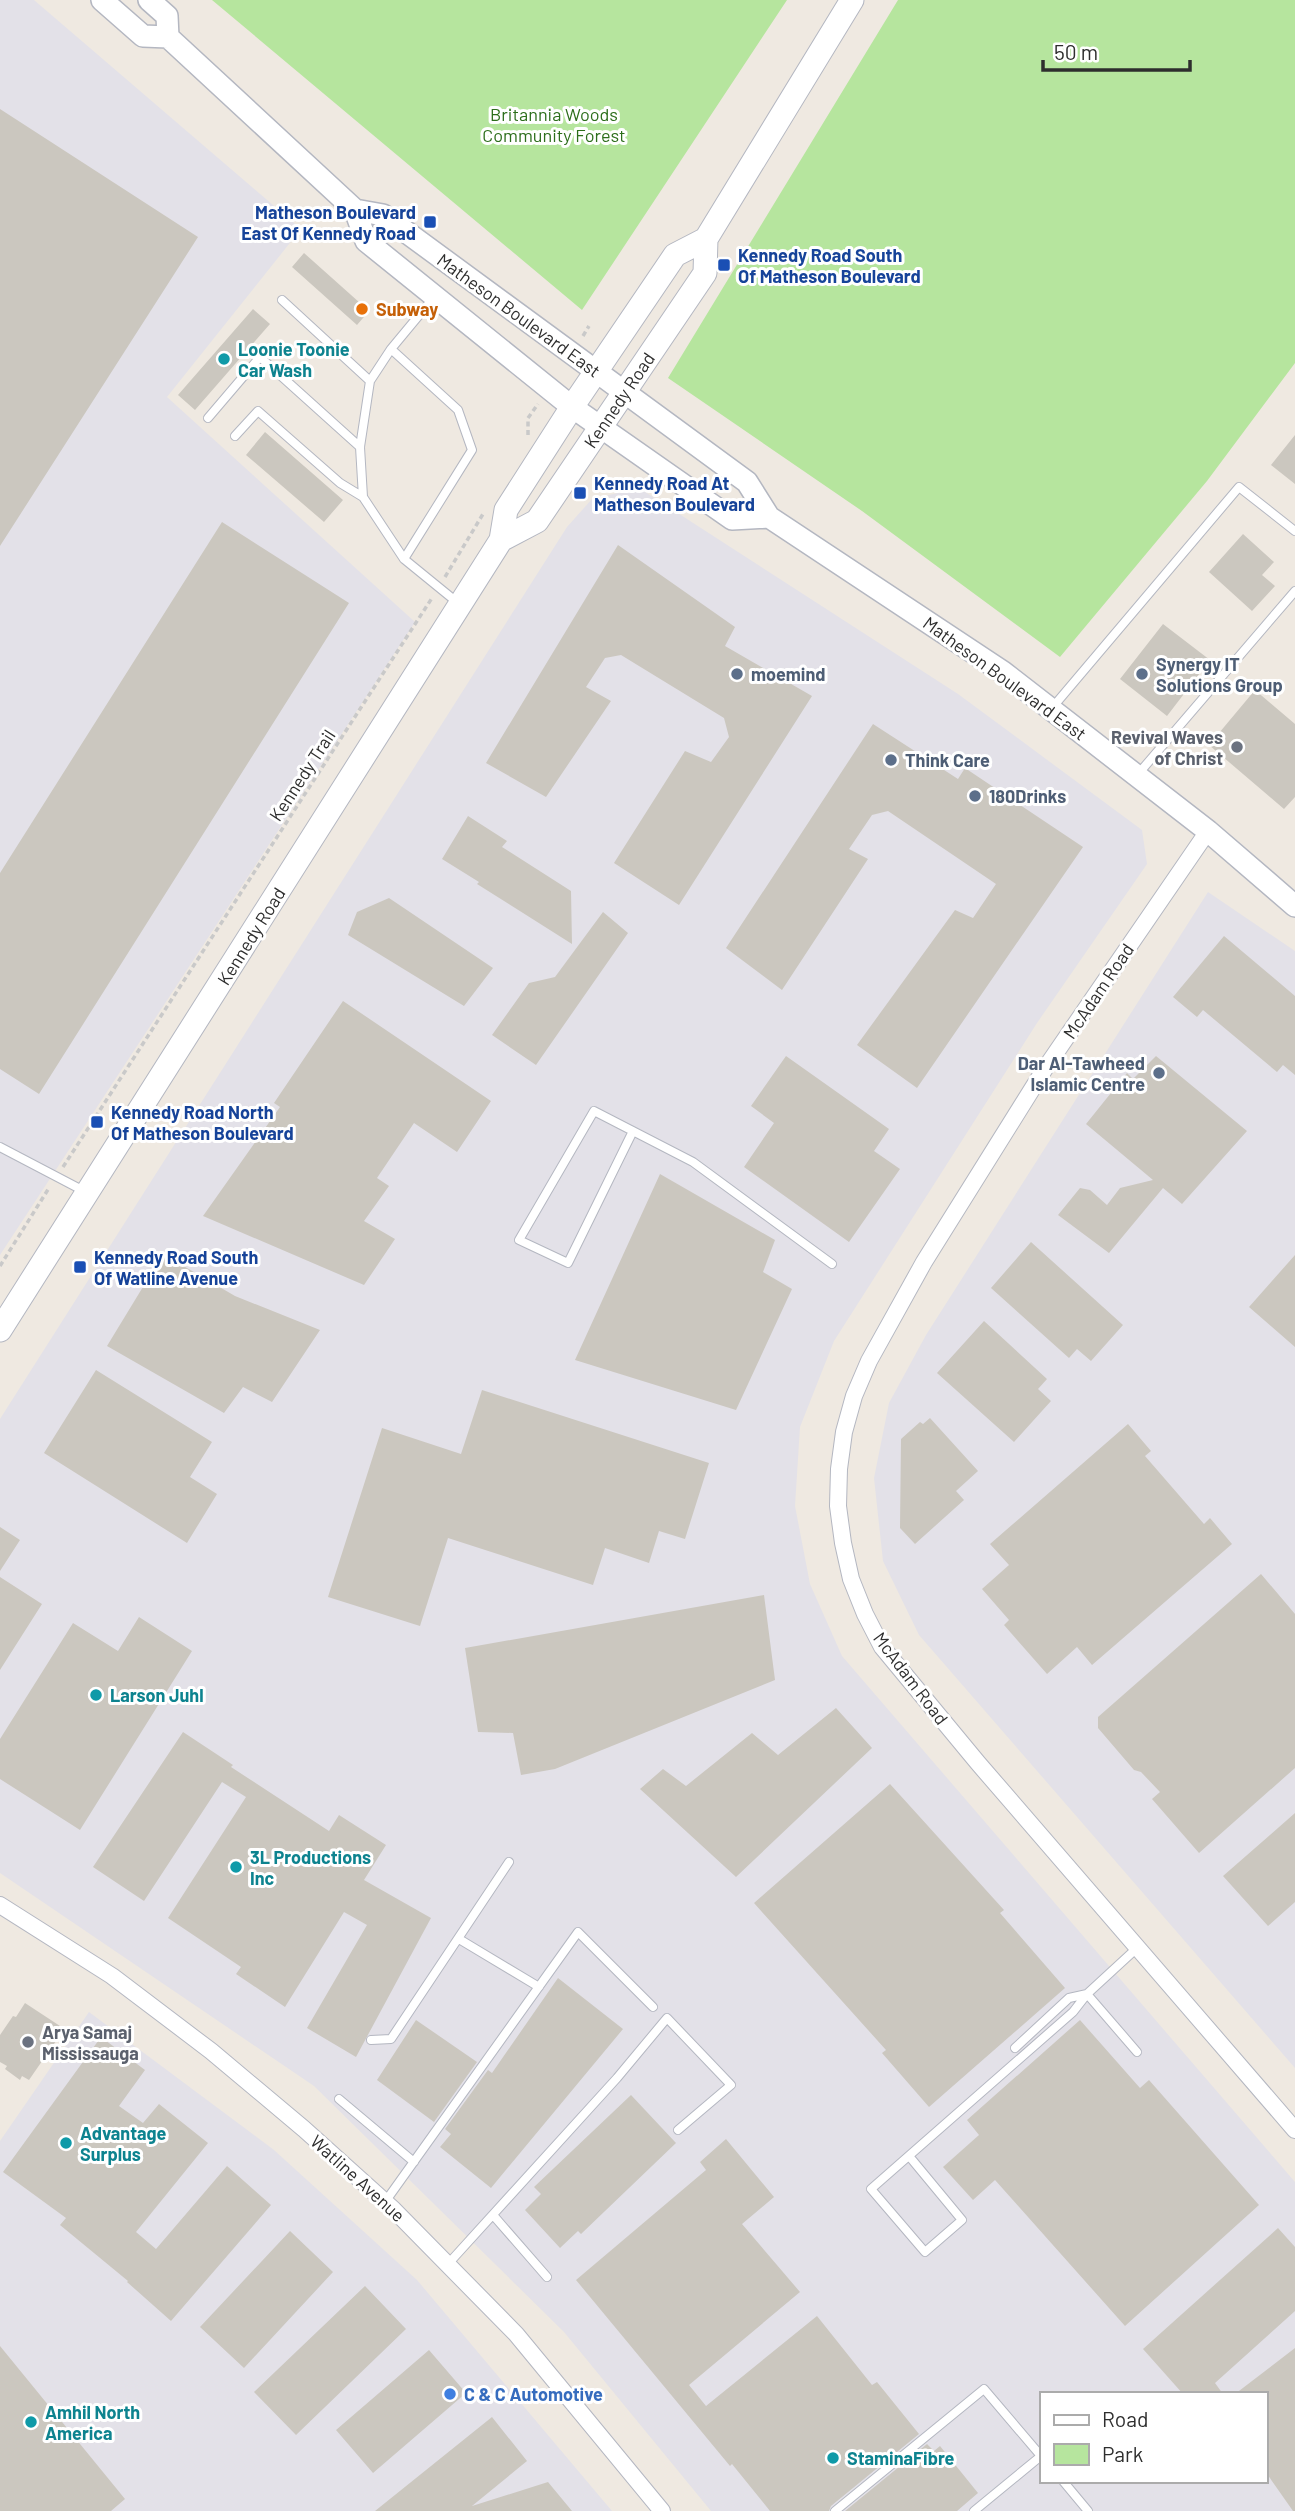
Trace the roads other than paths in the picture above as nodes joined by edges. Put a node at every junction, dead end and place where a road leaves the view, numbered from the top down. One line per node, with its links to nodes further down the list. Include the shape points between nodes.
1 (102, 0): 4 (street, Matheson Boulevard East, via 143,36)
2 (149, 0): 4 (street, Matheson Boulevard East, via 167,16)
3 (852, 0): 6 (main road, Kennedy Road)
4 (168, 37): 5 (street, Matheson Boulevard East)
5 (355, 210): 7 (street, Matheson Boulevard East, via 366,241); 10 (street, Matheson Boulevard East, via 383,215)
6 (706, 239): 10 (main road, Kennedy Road, via 675,254); 12 (main road, Kennedy Road, via 705,273)
7 (435, 296): 9 (lane); 13 (street, Matheson Boulevard East)
8 (282, 300): 11 (lane)
9 (391, 349): 11 (lane); 22 (lane, via 458,410 472,450)
10 (596, 371): 12 (street, Matheson Boulevard East); 13 (main road, Kennedy Road)
11 (369, 381): 17 (lane)
12 (624, 392): 15 (main road, Kennedy Road); 19 (street, Matheson Boulevard East, via 747,482)
13 (572, 407): 15 (street, Matheson Boulevard East); 21 (main road, Kennedy Road, via 506,510)
14 (208, 418): 17 (lane, via 260,357)
15 (601, 427): 19 (street, Matheson Boulevard East, via 732,519); 21 (main road, Kennedy Road, via 537,521)
16 (235, 436): 18 (lane, via 258,411)
17 (360, 447): 18 (lane)
18 (363, 497): 22 (lane)
19 (769, 517): 25 (street, Matheson Boulevard East, via 1003,672)
20 (1295, 530): 25 (lane, via 1239,487)
21 (501, 540): 24 (main road, Kennedy Road)
22 (404, 559): 24 (lane)
23 (1295, 592): 26 (lane)
24 (461, 605): 31 (main road, Kennedy Road)
25 (1051, 709): 26 (street, Matheson Boulevard East)
26 (1137, 776): 27 (street, Matheson Boulevard East)
27 (1208, 831): 28 (street, Matheson Boulevard East); 37 (street, McAdam Road, via 1044,1070 924,1262 854,1396 839,1468 838,1506 848,1565 882,1647)
28 (1295, 906)
29 (633, 1131): 29 (lane, via 594,1111 519,1240 568,1263); 32 (lane, via 694,1162)
30 (0, 1147): 31 (lane)
31 (88, 1193): 33 (main road, Kennedy Road)
32 (832, 1264)
33 (0, 1330)
34 (509, 1862): 36 (lane)
35 (0, 1905): 49 (street, Watline Avenue, via 112,1976 211,2051)
36 (459, 1939): 38 (lane); 41 (lane, via 391,2039)
37 (1136, 1948): 39 (lane); 46 (street, McAdam Road)
38 (538, 1986): 40 (lane, via 578,1932); 48 (lane)
39 (1087, 1994): 42 (lane, via 1069,1998); 43 (lane); 47 (lane)
40 (653, 2007)
41 (371, 2040)
42 (1014, 2048)
43 (1137, 2052)
44 (339, 2099): 48 (lane)
45 (678, 2130): 50 (lane, via 731,2085 667,2018)
46 (1295, 2130)
47 (909, 2156): 47 (lane, via 872,2189 925,2252 962,2220)
48 (414, 2162): 49 (lane)
49 (385, 2202): 51 (street, Watline Avenue)
50 (493, 2216): 51 (lane); 52 (lane)
51 (449, 2264): 56 (street, Watline Avenue, via 516,2334)
52 (547, 2277)
53 (1040, 2455): 57 (lane, via 984,2389)
54 (1040, 2457): 58 (lane)
55 (1065, 2483): 59 (lane)
56 (662, 2511)
57 (835, 2511)
58 (974, 2511)
59 (1088, 2511)

